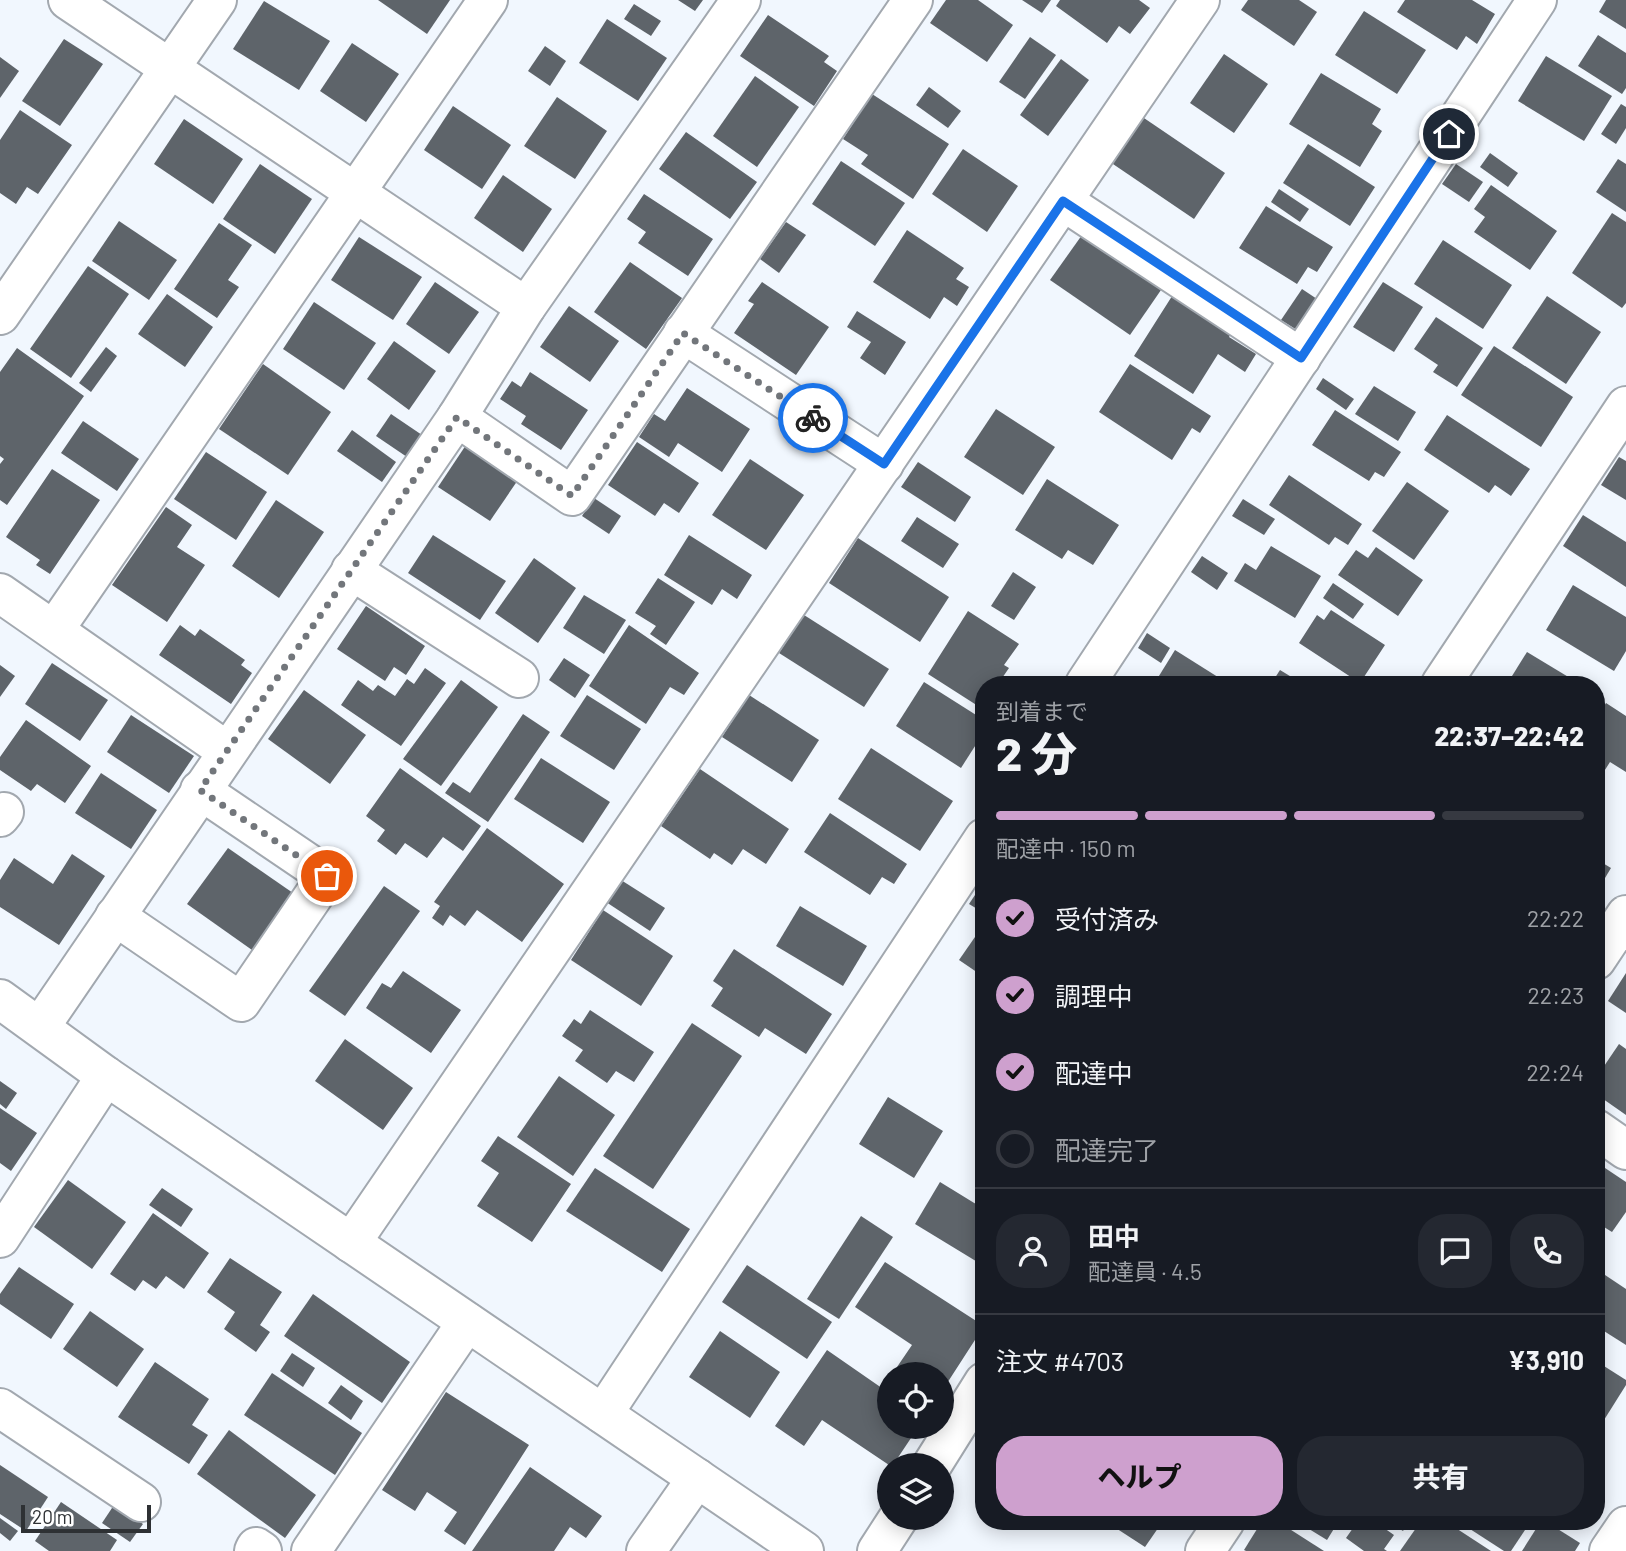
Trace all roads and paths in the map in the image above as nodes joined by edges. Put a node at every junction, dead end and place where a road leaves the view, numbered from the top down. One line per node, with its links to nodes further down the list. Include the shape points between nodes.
1 (68, 0): 8 (street)
2 (217, 0): 8 (street)
3 (488, 0): 9 (street)
4 (741, 0): 11 (street)
5 (913, 0): 13 (street)
6 (1200, 0): 10 (street)
7 (1537, 0): 14 (street)
8 (169, 69): 9 (street); 12 (street)
9 (356, 195): 11 (street); 20 (street)
10 (1063, 201): 14 (street); 17 (street)
11 (526, 307): 16 (street)
12 (0, 315)
13 (683, 333): 16 (street, via 572,496); 17 (street)
14 (1301, 358): 21 (street)
15 (1626, 406): 22 (street)
16 (457, 417): 18 (street)
17 (884, 464): 36 (street)
18 (351, 570): 23 (street); 24 (street)
19 (0, 593): 20 (street)
20 (54, 630): 24 (street)
21 (1090, 676)
22 (1446, 676)
23 (519, 678)
24 (227, 751): 25 (street)
25 (200, 790): 28 (street); 28 (street, via 327,876 241,1002)
26 (975, 852): 40 (street)
27 (1626, 915): 29 (street)
28 (115, 916): 31 (street)
29 (1605, 946)
30 (0, 999): 31 (street)
31 (40, 1027): 32 (street)
32 (106, 1076): 35 (street); 36 (street)
33 (1605, 1135): 34 (street)
34 (1626, 1150)
35 (0, 1238)
36 (351, 1243): 37 (street)
37 (467, 1322): 40 (street); 49 (street)
38 (975, 1396): 41 (street)
39 (0, 1408): 43 (street)
40 (603, 1414): 42 (street)
41 (940, 1453)
42 (696, 1478): 50 (street); 51 (street)
43 (141, 1502)
44 (1626, 1526): 54 (street)
45 (891, 1530): 52 (street)
46 (1219, 1530): 53 (street)
47 (254, 1551): 48 (street)
48 (262, 1551)
49 (311, 1551)
50 (646, 1551)
51 (804, 1551)
52 (877, 1551)
53 (1205, 1551)
54 (1609, 1551)

